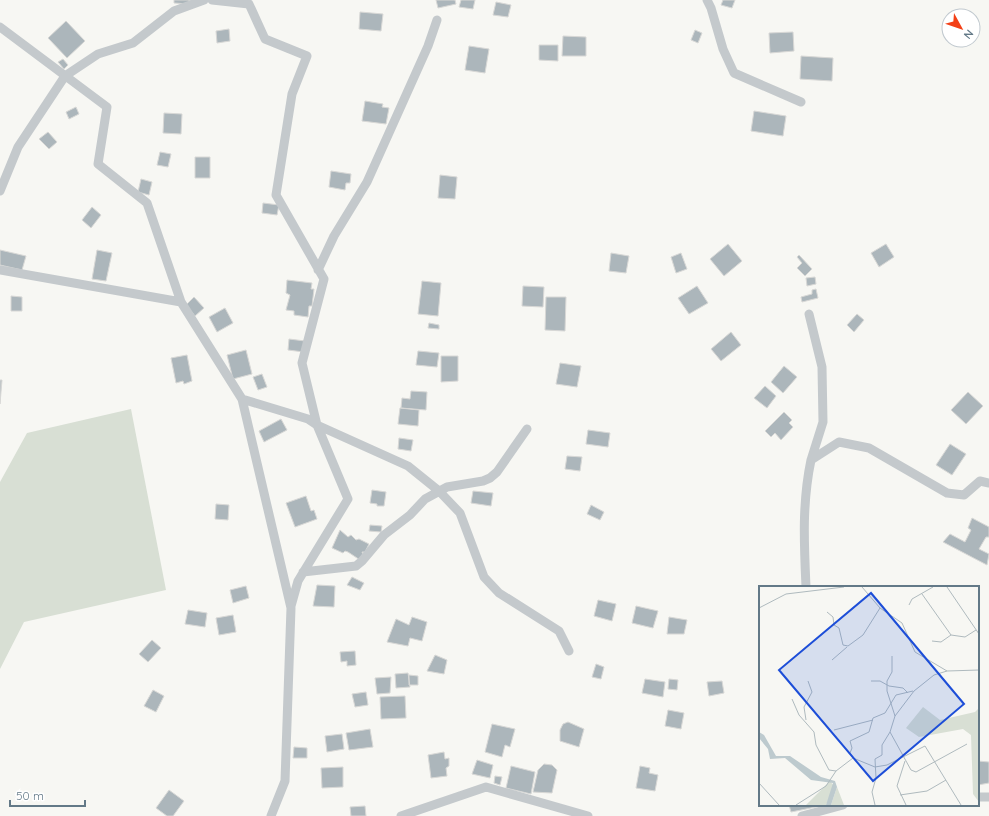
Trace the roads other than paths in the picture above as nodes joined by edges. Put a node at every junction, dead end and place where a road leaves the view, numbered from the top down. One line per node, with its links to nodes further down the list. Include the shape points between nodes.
1 (204, 0): 6 (street, via 174,11 133,43 98,54)
2 (212, 0): 10 (street, via 249,4 265,39 307,56 292,94 276,195)
3 (707, 0): 7 (street, via 734,73)
4 (437, 20): 10 (street, via 428,46 367,182 334,236)
5 (0, 27): 6 (street)
6 (65, 76): 8 (street, via 18,147); 11 (street, via 107,107 98,164 147,203)
7 (801, 102)
8 (0, 191)
9 (0, 270): 11 (street)
10 (318, 270): 14 (street, via 324,279 302,363)
11 (181, 302): 13 (street)
12 (809, 314): 16 (street, via 822,367 823,422)
13 (242, 399): 14 (street, via 308,419); 21 (street)
14 (317, 425): 18 (street, via 408,466); 19 (street, via 348,498)
15 (527, 430): 18 (street, via 490,478)
16 (812, 460): 17 (street, via 839,442 869,448 947,493 964,495 980,481); 20 (street, via 805,488 803,527)
17 (989, 483)
18 (439, 491): 19 (street, via 425,499 410,515 384,535 356,566); 22 (street, via 460,513 484,577 499,593 559,631)
19 (303, 572): 21 (street)
20 (806, 586)
21 (291, 608): 24 (street, via 285,781)
22 (569, 651)
23 (839, 806): 27 (street)
24 (271, 816)
25 (401, 816): 26 (street, via 486,787)
26 (588, 816)
27 (802, 816)

